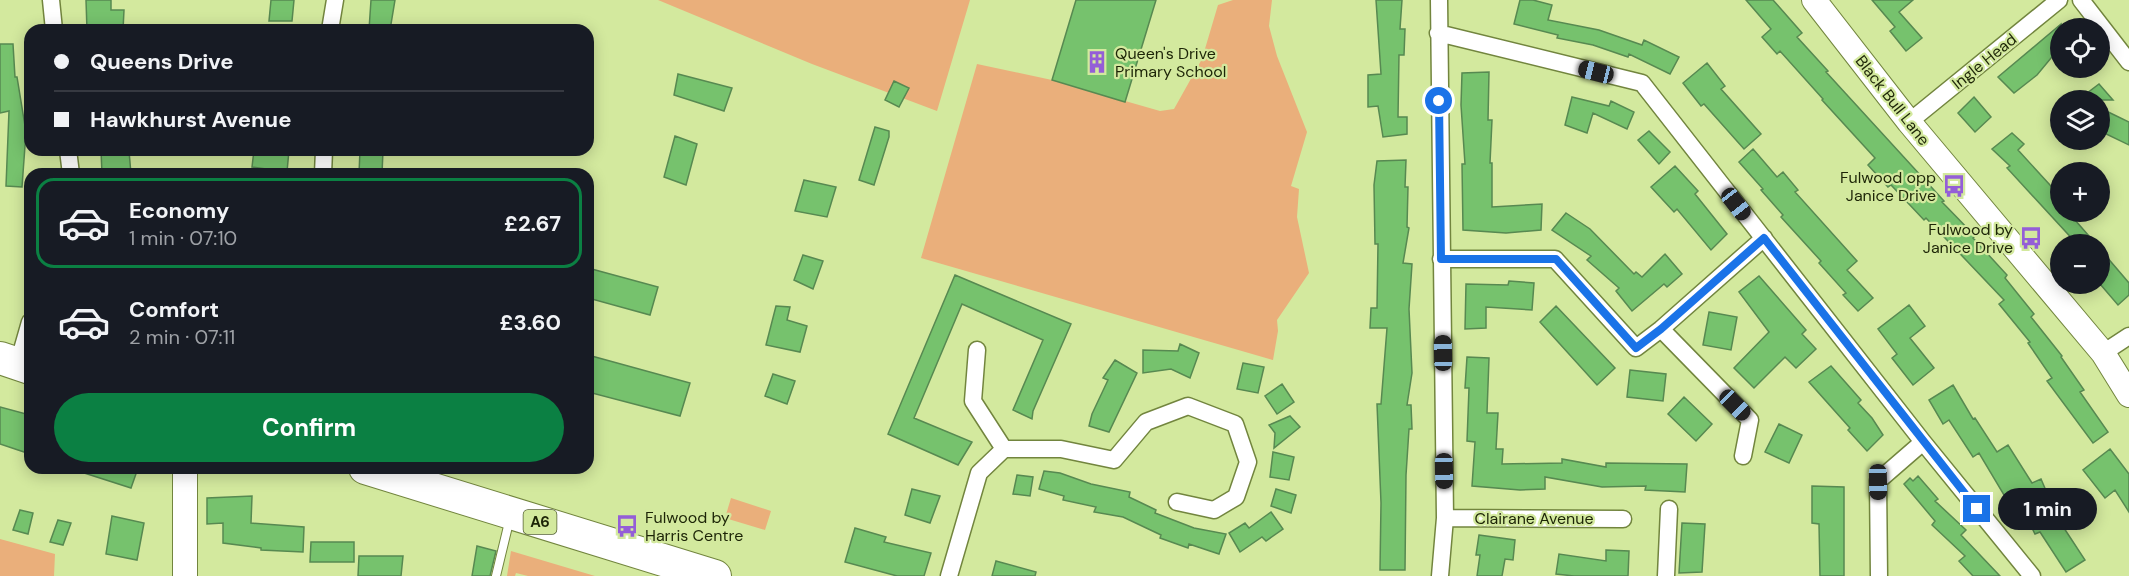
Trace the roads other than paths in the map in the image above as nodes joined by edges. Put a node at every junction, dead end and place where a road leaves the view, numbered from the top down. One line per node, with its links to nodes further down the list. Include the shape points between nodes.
1 (51, 0): 7 (street)
2 (335, 0): 8 (street)
3 (1439, 0): 9 (street)
4 (1814, 0): 11 (street, Black Bull Lane)
5 (2059, 0): 11 (street, Ingle Head)
6 (2081, 0): 10 (street)
7 (53, 24)
8 (331, 24)
9 (1438, 33): 12 (street, via 1642,83); 13 (street)
10 (2129, 62)
11 (1909, 122): 18 (street, Black Bull Lane)
12 (1764, 238): 14 (street); 21 (street)
13 (1441, 259): 14 (street, via 1556,259 1636,348); 29 (street)
14 (1661, 329): 23 (street, via 1750,420)
15 (2129, 336): 18 (street)
16 (24, 340): 19 (street)
17 (977, 350): 22 (street, via 973,401)
18 (2103, 353): 20 (street, Black Bull Lane)
19 (16, 363)
20 (2129, 395)
21 (1923, 442): 37 (street, via 1878,482); 38 (street)
22 (1004, 449): 26 (street, via 1061,449 1114,460 1146,422 1188,406 1235,424 1248,462 1236,497 1214,510); 34 (street, via 979,473)
23 (1743, 456)
24 (185, 474): 32 (street)
25 (384, 474): 28 (highway, A6)
26 (1177, 502)
27 (1669, 509): 36 (street)
28 (511, 513): 31 (highway, A6); 33 (lane)
29 (1445, 518): 30 (street, Clairane Avenue); 35 (street)
30 (1623, 519)
31 (706, 575)
32 (185, 576)
33 (496, 576)
34 (949, 576)
35 (1440, 576)
36 (1666, 576)
37 (1879, 576)
38 (2032, 576)

